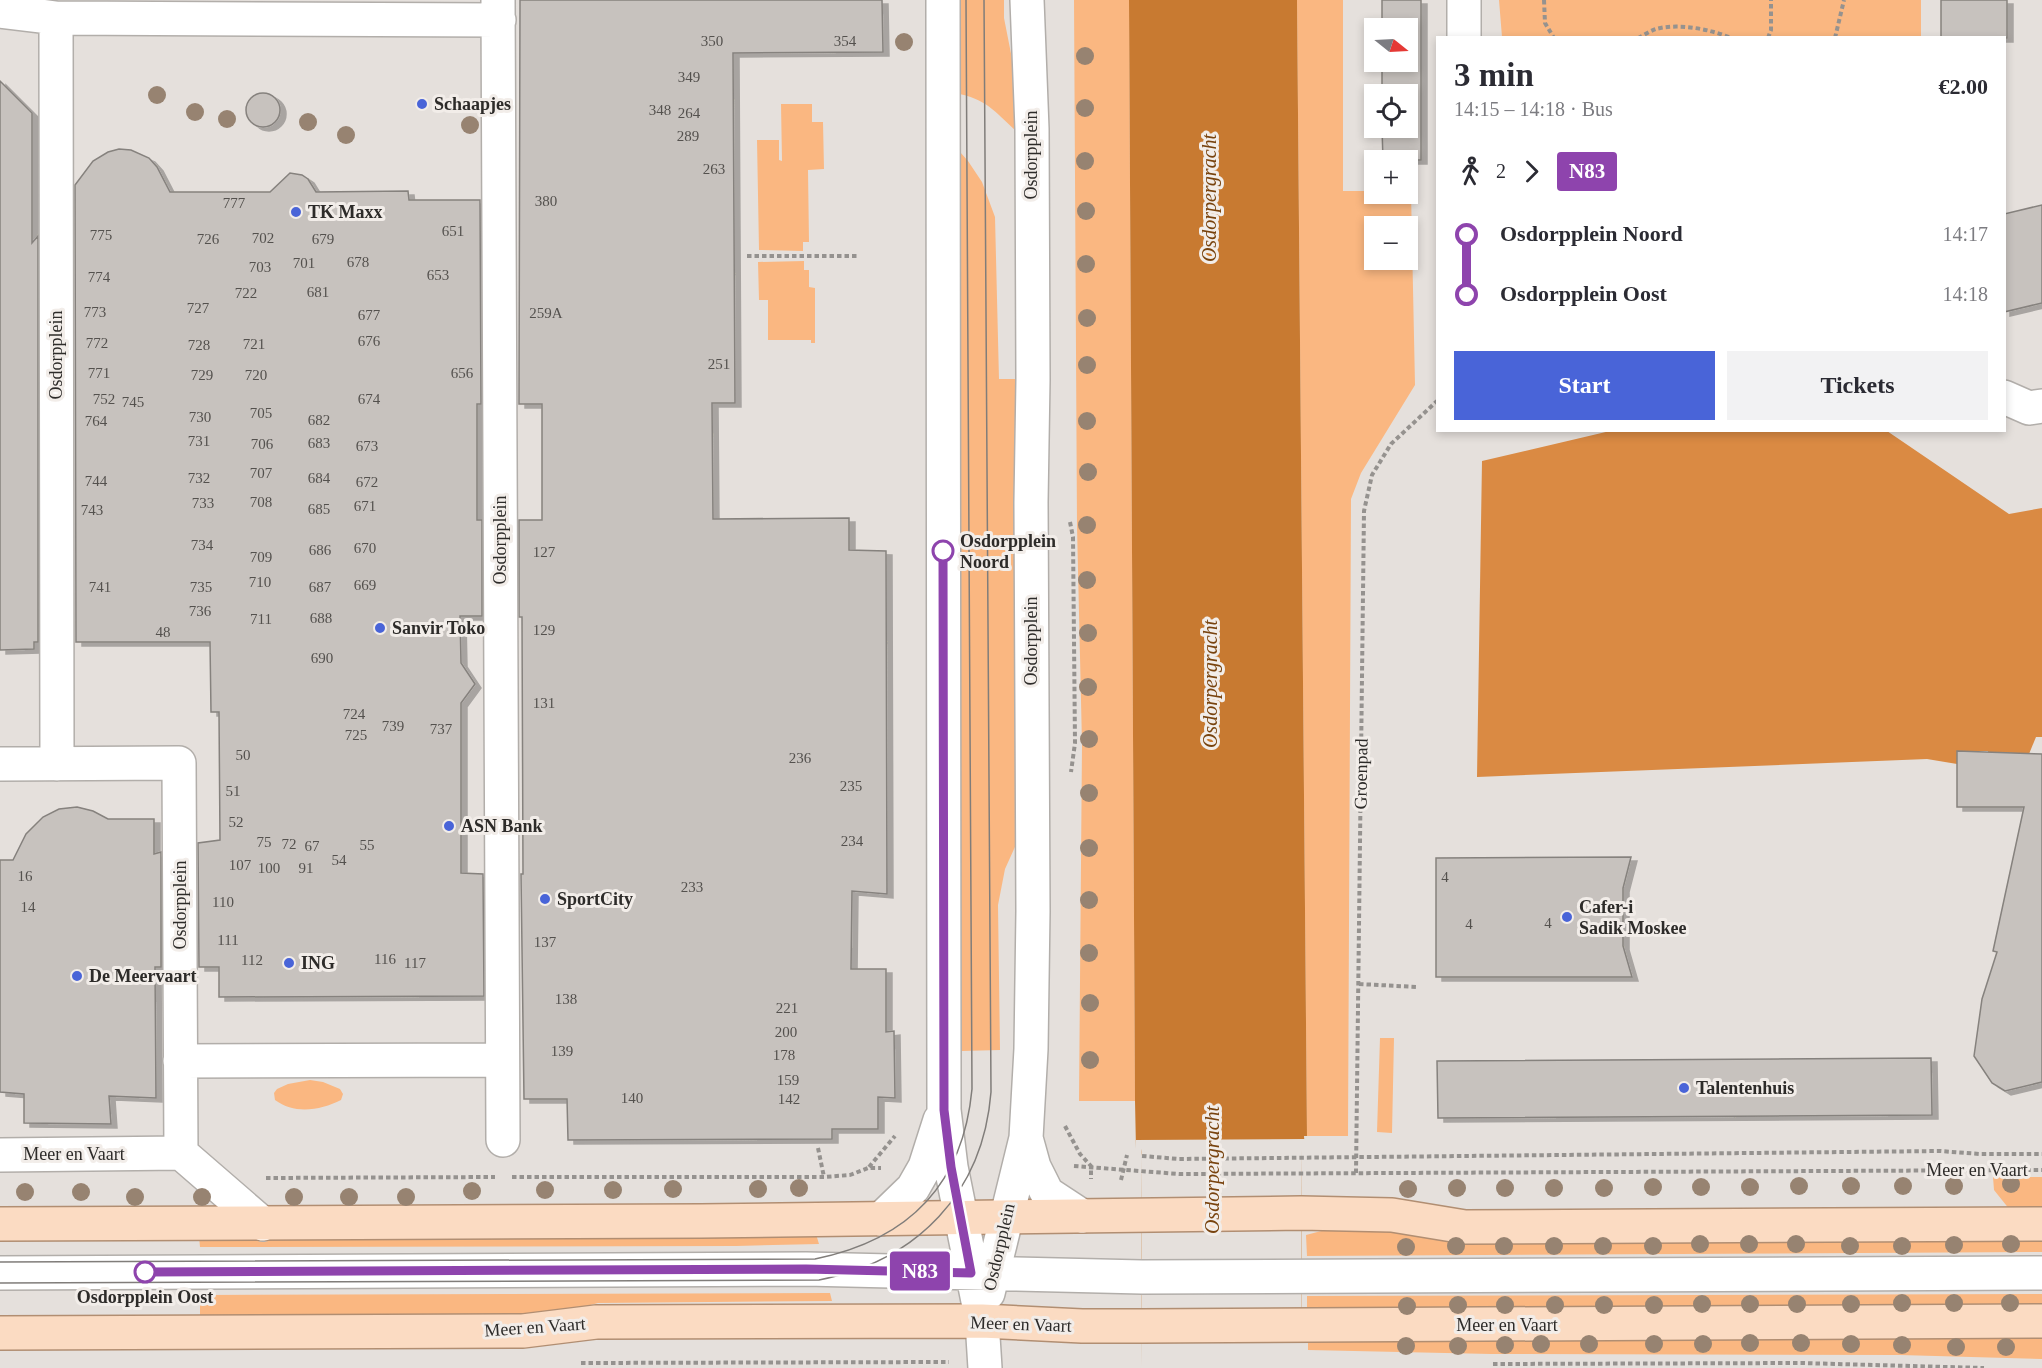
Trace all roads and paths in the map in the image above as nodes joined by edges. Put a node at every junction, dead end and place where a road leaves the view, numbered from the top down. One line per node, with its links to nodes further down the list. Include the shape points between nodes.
1 (943, 0): 31 (street, Osdorpplein)
2 (1027, 0): 32 (street, Osdorpplein, via 1032,129 1033,910)
3 (1464, 0): 12 (street)
4 (1544, 0): 13 (path, via 1545,23)
5 (1771, 0): 16 (path)
6 (1844, 0): 17 (path)
7 (256, 9): 8 (street, Osdorpplein); 11 (street, Osdorpplein)
8 (401, 10): 9 (street, Osdorpplein)
9 (499, 10): 29 (street, Osdorpplein)
10 (0, 11): 11 (street, Osdorpplein)
11 (56, 18): 25 (street, Osdorpplein)
12 (1464, 36)
13 (1553, 36)
14 (1642, 36): 15 (path, via 1671,26)
15 (1724, 36)
16 (1769, 36)
17 (1835, 36)
18 (747, 256): 19 (path)
19 (857, 256)
20 (2006, 398): 22 (street, via 2029,408)
21 (1436, 402): 27 (path, Groenpad, via 1391,444 1372,475 1364,511)
22 (2042, 406)
23 (1067, 513): 26 (path, via 1073,537 1075,743)
24 (0, 764): 25 (street, Osdorpplein)
25 (57, 764): 30 (street, Osdorpplein, via 180,763)
26 (1070, 779)
27 (1359, 984): 28 (path); 38 (path, Groenpad)
28 (1418, 987)
29 (502, 1060): 30 (street); 33 (street, Osdorpplein)
30 (180, 1061): 34 (street, Osdorpplein)
31 (944, 1110): 39 (street, Osdorpplein); 47 (street, Osdorpplein)
32 (1026, 1138): 46 (street, Osdorpplein, via 1047,1193); 48 (street, Osdorpplein)
33 (502, 1140)
34 (181, 1153): 36 (street, Meer en Vaart); 45 (street)
35 (2042, 1154): 38 (path, via 1940,1151)
36 (0, 1155)
37 (1142, 1156): 38 (path)
38 (1356, 1157): 42 (path, Groenpad)
39 (925, 1167): 44 (path, via 868,1168 850,1175 824,1177); 49 (street, Osdorpplein, via 912,1188)
40 (2042, 1170): 42 (path, Meer en Vaart)
41 (1142, 1172): 42 (path, Meer en Vaart)
42 (1356, 1173)
43 (498, 1177): 45 (path)
44 (510, 1177)
45 (211, 1179): 51 (street)
46 (1082, 1216): 48 (main road); 52 (main road, via 1392,1215 1483,1227)
47 (960, 1217): 48 (main road); 49 (main road); 54 (street, Osdorpplein)
48 (1006, 1217): 54 (street, Osdorpplein)
49 (881, 1219): 51 (main road)
50 (0, 1224): 51 (main road)
51 (263, 1224)
52 (2042, 1224)
53 (0, 1273): 54 (street, via 794,1269)
54 (982, 1273): 55 (street, via 1142,1277); 57 (street, Osdorpplein)
55 (2042, 1273)
56 (2042, 1321): 57 (main road, Meer en Vaart, via 1302,1326)
57 (982, 1322): 58 (main road, Meer en Vaart, via 596,1322 523,1331); 61 (street, Osdorpplein)
58 (0, 1333)
59 (1487, 1364): 60 (path, via 1801,1363)
60 (1910, 1367): 62 (path)
61 (985, 1368)
62 (1984, 1368)

